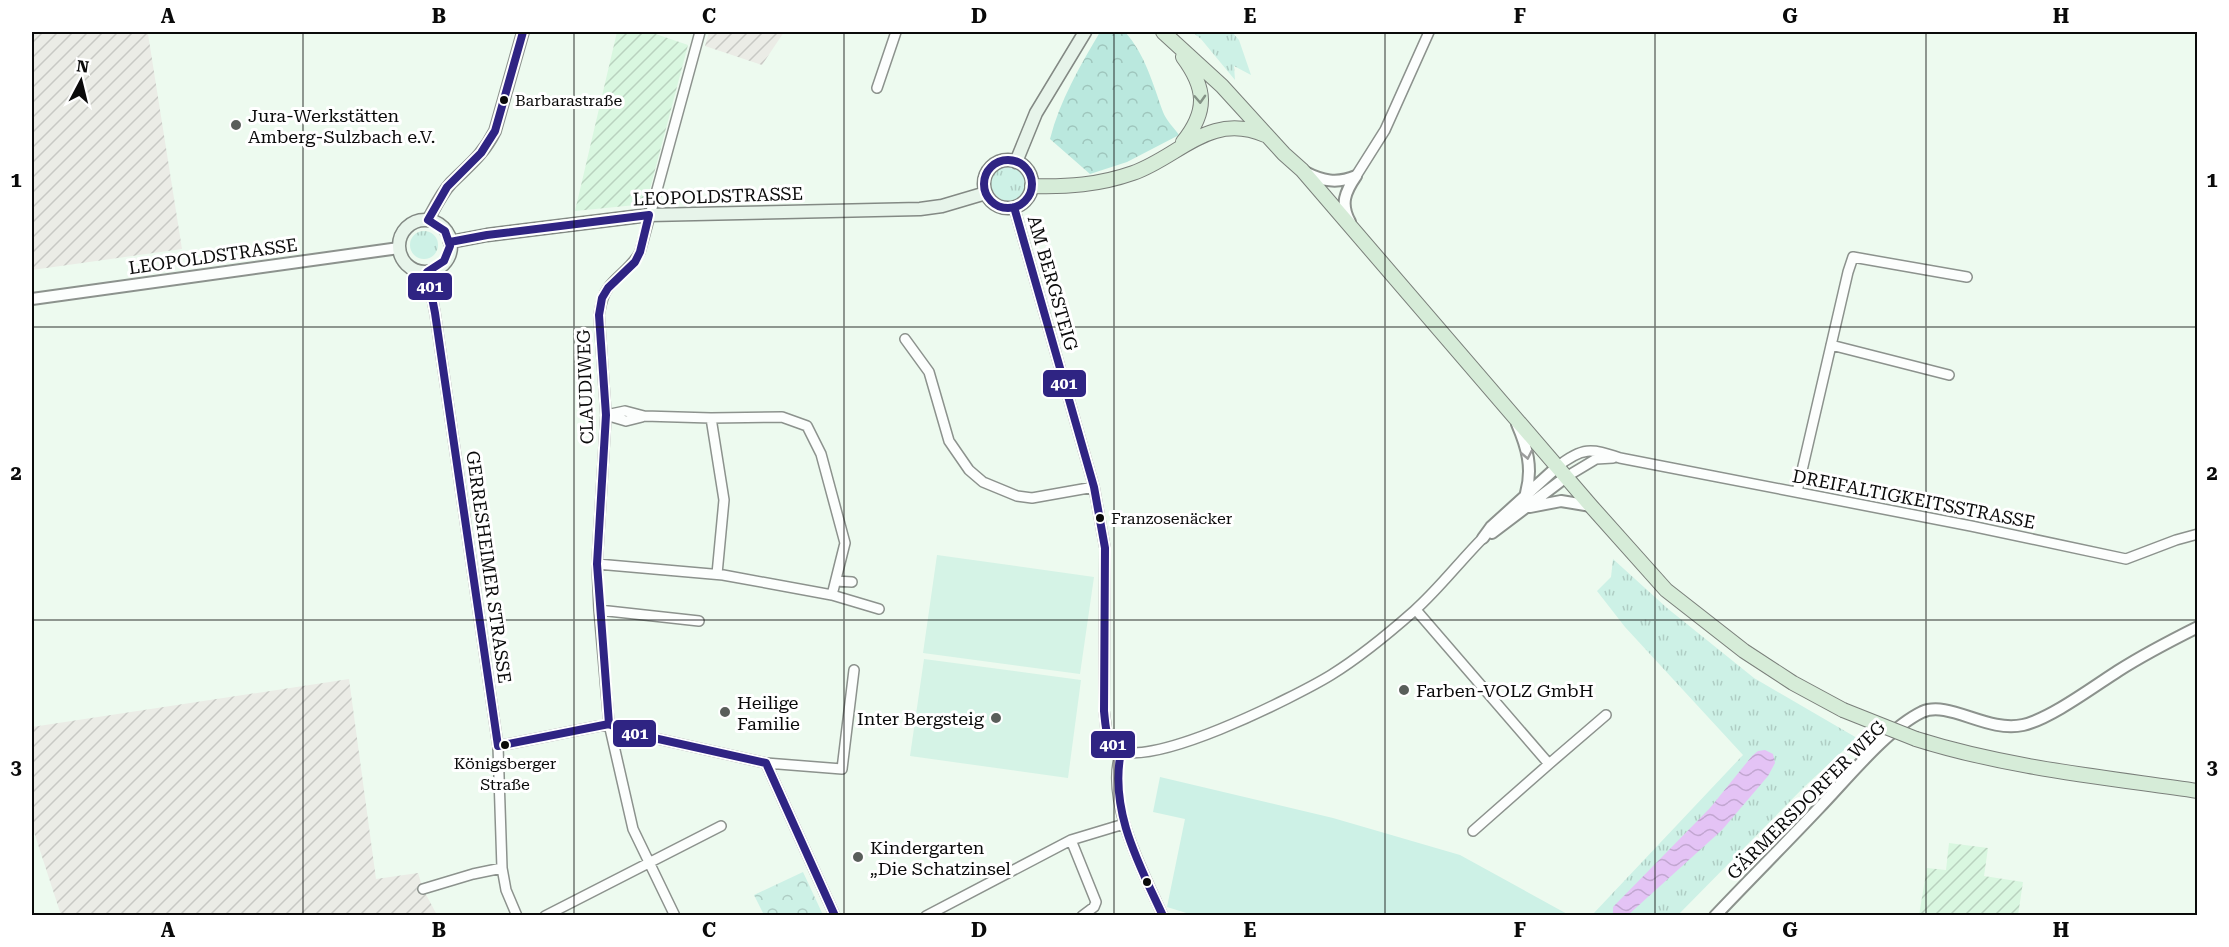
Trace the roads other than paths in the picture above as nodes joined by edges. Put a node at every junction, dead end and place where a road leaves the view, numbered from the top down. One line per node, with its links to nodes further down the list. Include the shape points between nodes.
1 (523, 32): 18 (street, via 495,132 477,160 440,197)
2 (700, 32): 17 (street, CLAUDIWEG)
3 (896, 32): 8 (street)
4 (1085, 32): 11 (main road, via 1036,112)
5 (1162, 32): 9 (main road, via 1222,86); 10 (main road, one-way to 10, via 1199,84 1202,105 1198,121)
6 (1175, 32): 12 (main road, via 1227,82)
7 (1430, 32): 13 (street, via 1385,130)
8 (877, 88)
9 (1267, 136): 10 (main road, via 1249,130 1219,129); 12 (main road)
10 (1176, 150): 14 (main road, via 1155,164 1110,180 1072,187)
11 (1016, 162): 14 (main road, via 1030,174); 15 (main road, via 1003,161 990,169 984,183)
12 (1300, 169): 13 (street, via 1326,180); 19 (main road)
13 (1356, 176): 19 (street, via 1344,204)
14 (1032, 186): 16 (main road, via 1023,202)
15 (986, 193): 16 (main road, via 1001,207); 17 (main road, LEOPOLDSTRASSE, via 920,209)
16 (1014, 207): 33 (street, AM BERGSTEIG)
17 (649, 214): 20 (main road, LEOPOLDSTRASSE); 28 (street, CLAUDIWEG, via 635,262 608,288 598,315)
18 (428, 220): 20 (main road, via 443,228); 21 (main road, via 407,227)
19 (1358, 236): 30 (main road)
20 (450, 242): 22 (main road, via 442,265)
21 (399, 248): 22 (main road, via 405,263); 24 (street, LEOPOLDSTRASSE)
22 (427, 272): 53 (street, GERRESHEIMER STRASSE)
23 (1967, 277): 26 (street, via 1854,257)
24 (32, 299)
25 (905, 339): 33 (street, via 929,372 949,441 969,470 983,482 1032,498)
26 (1831, 345): 27 (street); 34 (street)
27 (1949, 375)
28 (606, 415): 29 (street, via 626,421 644,416); 40 (street, CLAUDIWEG)
29 (711, 418): 41 (street, via 724,500); 42 (street, via 782,417 807,426 820,454 845,543)
30 (1515, 418): 32 (main road); 35 (street, one-way to 35, via 1528,456)
31 (1620, 458): 32 (street, DREIFALTIGKEITSSTRASSE, via 1596,459); 32 (street, DREIFALTIGKEITSSTRASSE, via 1586,450 1575,453); 34 (street, DREIFALTIGKEITSSTRASSE)
32 (1562, 472): 35 (street); 36 (main road); 37 (street)
33 (1094, 487): 54 (street, AM BERGSTEIG, via 1105,548 1104,711 1107,735 1112,746)
34 (1797, 492): 38 (street, DREIFALTIGKEITSSTRASSE, via 2126,560)
35 (1525, 494): 39 (street)
36 (1591, 506): 37 (street, via 1561,501); 57 (main road, bridge, via 1666,590 1701,619 1793,683 1843,710 1916,739 2009,764)
37 (1524, 509): 39 (street)
38 (2198, 534)
39 (1483, 538): 47 (street)
40 (597, 564): 41 (street); 46 (street, CLAUDIWEG)
41 (717, 574): 44 (street)
42 (836, 581): 43 (street); 44 (street)
43 (852, 582)
44 (832, 595): 45 (street)
45 (879, 609)
46 (599, 610): 48 (street); 52 (street, CLAUDIWEG)
47 (1416, 610): 54 (street, via 1331,675 1285,701 1184,742 1137,754); 56 (street)
48 (699, 621)
49 (2198, 627): 72 (street, GÄRMERSDORFER WEG, via 2026,724 2009,727 1946,710 1922,712 1876,748)
50 (854, 670): 55 (street, via 843,769)
51 (1606, 715): 56 (street)
52 (609, 724): 53 (street); 55 (street, via 627,732); 62 (street, CLAUDIWEG, via 633,829)
53 (498, 746): 63 (street, GERRESHEIMER STRASSE)
54 (1121, 752): 58 (street, via 1115,775)
55 (766, 764): 68 (street)
56 (1549, 764): 60 (street)
57 (2198, 791)
58 (1124, 824): 61 (street); 71 (street)
59 (721, 825): 62 (street)
60 (1473, 831)
61 (1071, 840): 69 (street); 70 (street, via 1096,902)
62 (648, 862): 66 (street); 67 (street, CLAUDIWEG)
63 (502, 868): 64 (street); 65 (street, GERRESHEIMER STRASSE)
64 (423, 889)
65 (517, 915)
66 (545, 915)
67 (675, 915)
68 (835, 915)
69 (926, 915)
70 (1082, 915)
71 (1163, 915)
72 (1715, 915)

